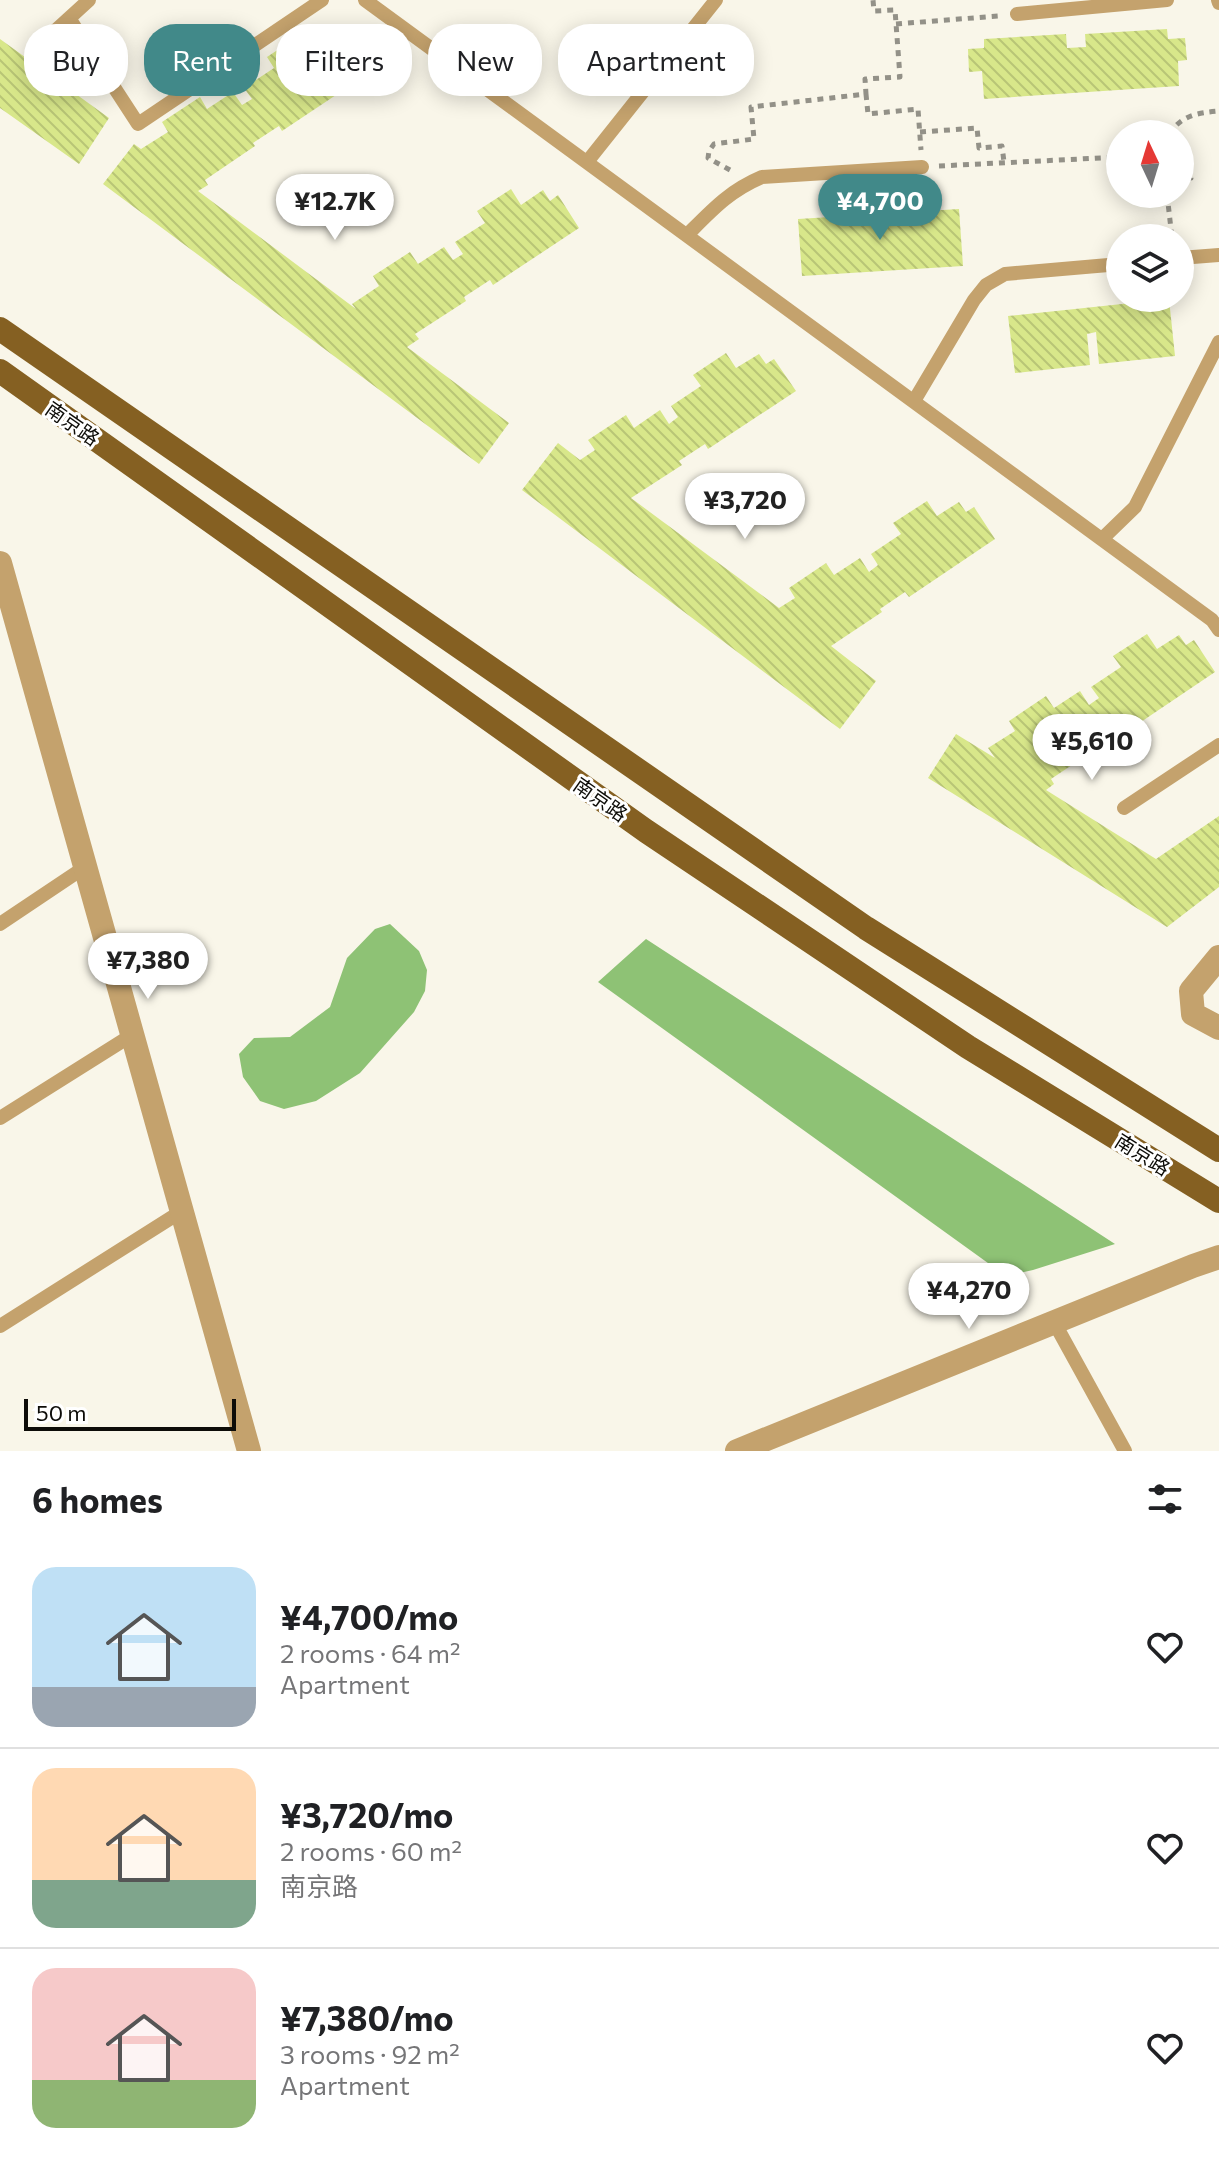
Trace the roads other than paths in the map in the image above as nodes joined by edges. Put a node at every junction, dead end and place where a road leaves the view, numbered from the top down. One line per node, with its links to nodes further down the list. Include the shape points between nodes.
1 (89, 0): 7 (lane)
2 (322, 0): 7 (lane, via 138,124)
3 (365, 0): 9 (lane)
4 (716, 0): 9 (lane)
5 (1167, 0): 6 (lane)
6 (1017, 14)
7 (69, 18): 8 (lane)
8 (62, 24)
9 (587, 162): 11 (lane)
10 (922, 167): 11 (lane, via 762,177 720,200)
11 (687, 235): 18 (lane)
12 (1219, 255): 13 (lane)
13 (1194, 257)
14 (1106, 265): 18 (lane, via 1005,274 986,285)
15 (0, 329): 30 (main road, 南京路, via 866,928)
16 (1219, 342): 19 (lane, via 1135,507)
17 (0, 371): 31 (main road, 南京路, via 646,831 968,1047)
18 (914, 401): 19 (lane)
19 (1102, 539): 21 (lane)
20 (0, 563): 24 (street)
21 (1219, 630)
22 (1219, 745): 23 (lane)
23 (1124, 808)
24 (85, 867): 25 (lane); 28 (street)
25 (0, 924)
26 (1219, 957): 27 (street, via 1191,991 1193,1014)
27 (1219, 1028)
28 (132, 1035): 29 (lane); 32 (street)
29 (0, 1118)
30 (1219, 1150)
31 (1219, 1201)
32 (182, 1211): 35 (lane); 36 (street)
33 (1219, 1257): 34 (street)
34 (1054, 1322): 37 (street); 38 (lane)
35 (0, 1326)
36 (249, 1451)
37 (737, 1451)
38 (1125, 1451)

